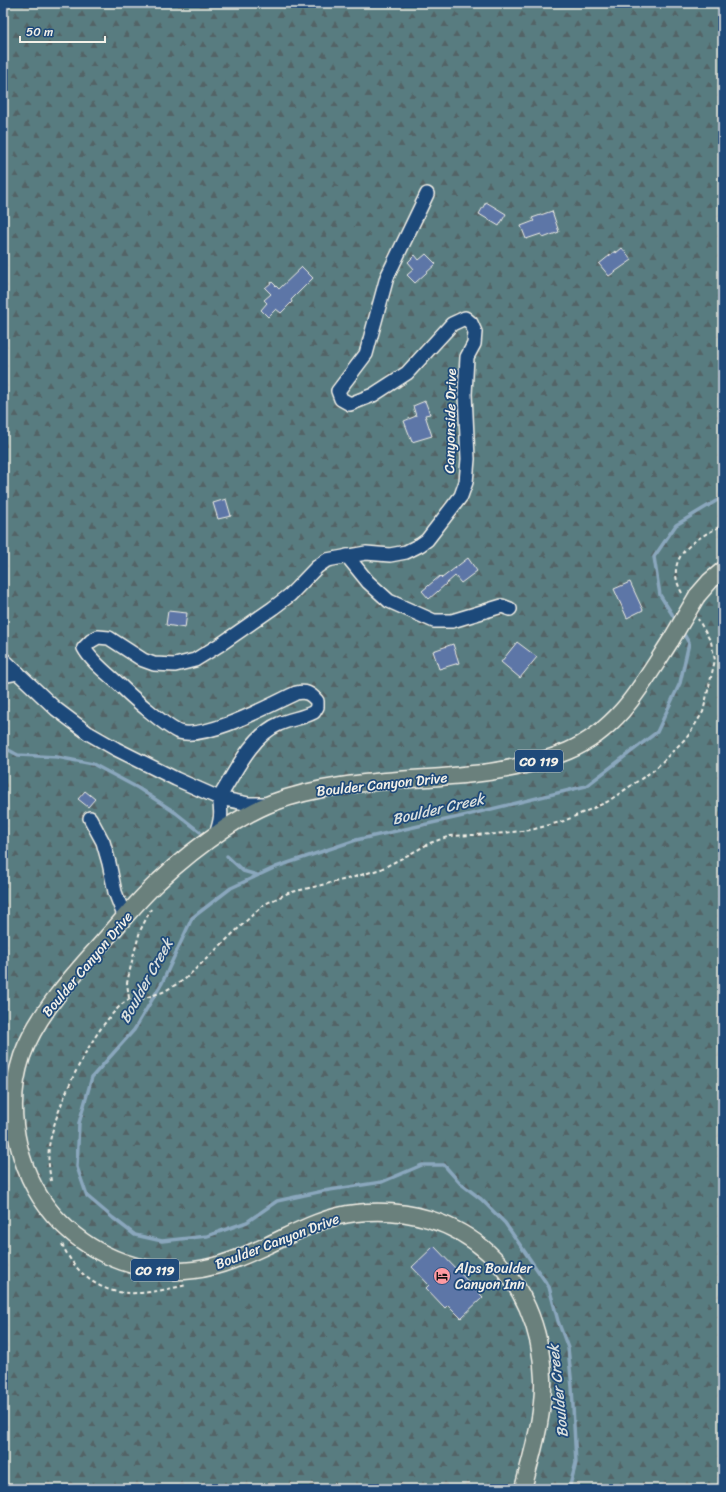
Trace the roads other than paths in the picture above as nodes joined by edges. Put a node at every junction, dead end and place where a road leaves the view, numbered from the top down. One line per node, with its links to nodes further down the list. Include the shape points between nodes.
1 (426, 194): 2 (street, Canyonside Drive, via 387,277 366,354 338,391 340,399 350,404 373,395 407,372 452,324 465,318 475,332 474,344 467,357 466,482 461,496 427,540 420,545 406,552 390,555)
2 (347, 556): 4 (street, via 368,582 389,601 434,620 452,621 502,606); 8 (street, Canyonside Drive, via 327,560 273,608 195,660 175,665 154,664 143,660 109,638 98,637 84,648 96,664 129,694 179,732 193,734 226,725 296,693 311,694 317,700 314,712 278,724 256,740)
3 (723, 570): 9 (main road, Boulder Canyon Drive / CO 119, bridge, via 691,596 671,640 624,710 607,728 570,750 541,761 511,768 462,776 333,787)
4 (510, 609)
5 (3, 658): 6 (street)
6 (18, 673): 7 (street); 8 (street, via 56,709 88,733 122,753)
7 (3, 676)
8 (219, 798): 9 (street, via 249,804); 11 (street, via 222,814)
9 (267, 804): 11 (main road, Boulder Canyon Drive / CO 119)
10 (90, 818): 12 (street, via 103,842 115,892)
11 (216, 834): 12 (main road, Boulder Canyon Drive / CO 119, via 158,882)
12 (125, 918): 13 (main road, Boulder Canyon Drive / CO 119, via 41,1017 23,1054 15,1083 14,1110 18,1143 29,1178 46,1207 70,1232 97,1250 135,1266 158,1270 195,1270 230,1261 312,1225 350,1213 376,1211 405,1214 431,1220 459,1231 486,1249 510,1276 527,1306 538,1340 543,1376 542,1399)
13 (523, 1489)

